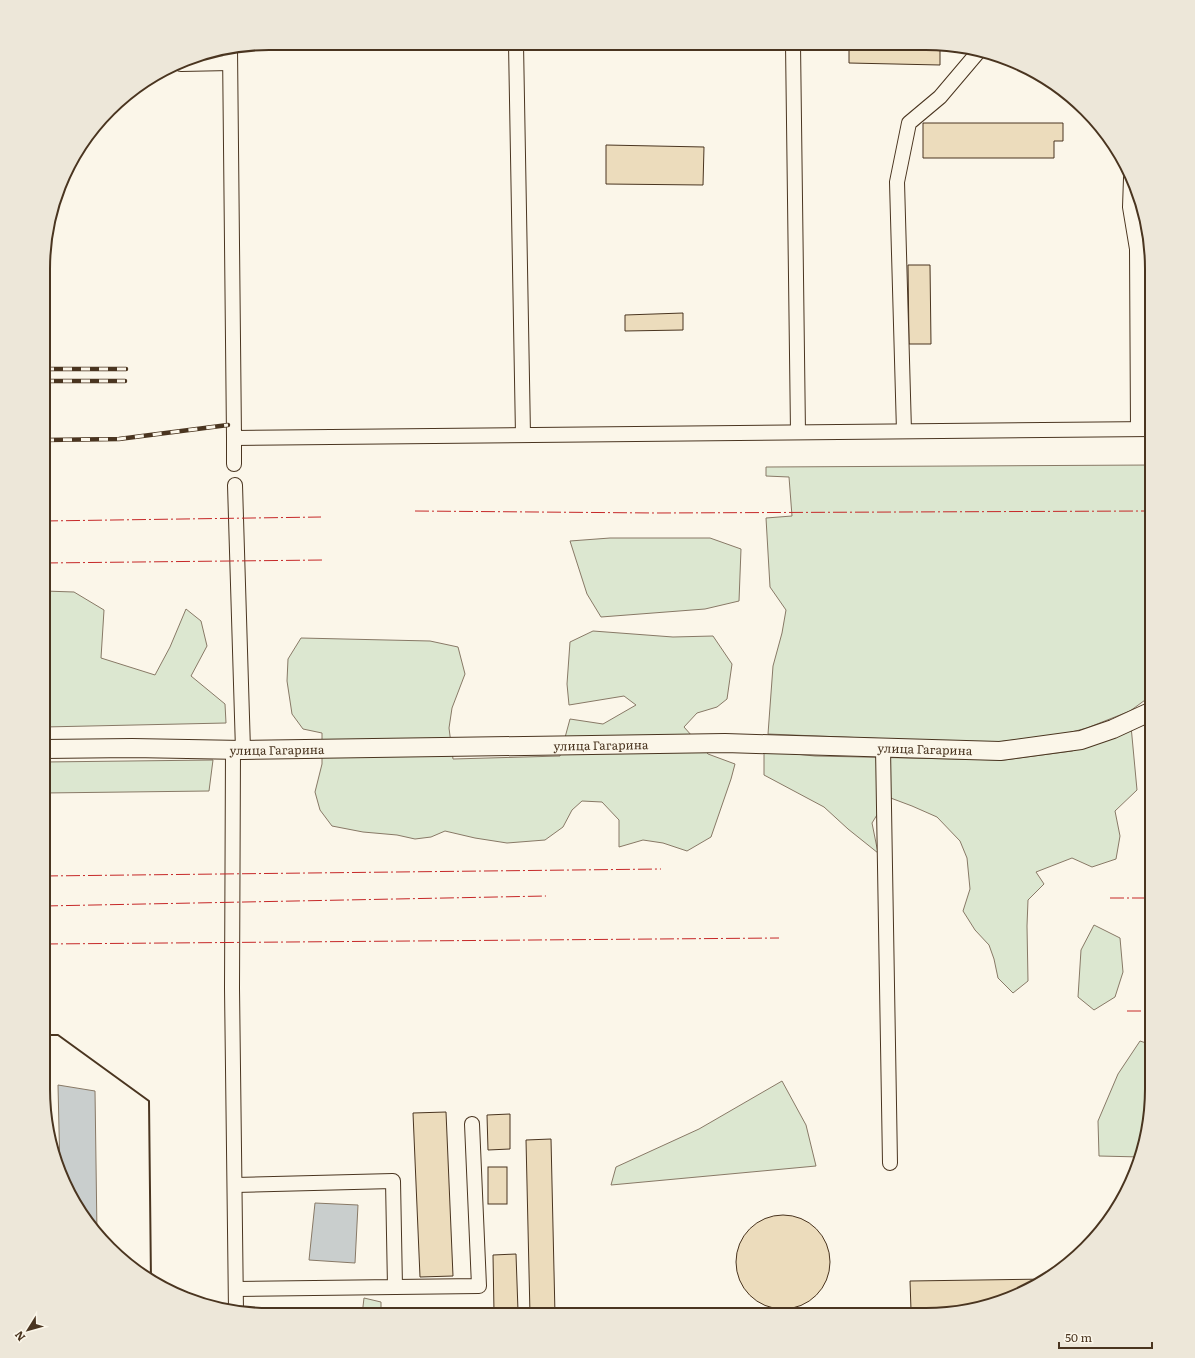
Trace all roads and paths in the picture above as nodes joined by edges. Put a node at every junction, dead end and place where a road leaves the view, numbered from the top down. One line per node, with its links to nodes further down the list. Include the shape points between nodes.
1 (516, 50): 10 (street)
2 (793, 50): 9 (street)
3 (975, 55): 8 (street, via 940,96 909,123 898,182)
4 (230, 56): 5 (street); 11 (street)
5 (203, 60)
6 (1131, 192): 7 (street)
7 (1145, 429): 8 (street)
8 (904, 431): 9 (street)
9 (798, 432): 10 (street)
10 (523, 435): 11 (street)
11 (234, 438): 12 (street)
12 (234, 464)
13 (235, 484): 17 (street)
14 (1145, 714): 15 (main road, улица Гагарина, via 1113,730 1081,740 1000,751)
15 (883, 748): 17 (main road, улица Гагарина, via 725,743); 19 (street)
16 (50, 749): 17 (main road, улица Гагарина)
17 (238, 750): 20 (street, via 232,988)
18 (472, 1124): 21 (street, via 479,1286)
19 (890, 1163)
20 (235, 1185): 21 (street, via 393,1181); 22 (street)
21 (395, 1287): 22 (street)
22 (236, 1290): 23 (street)
23 (236, 1305)

